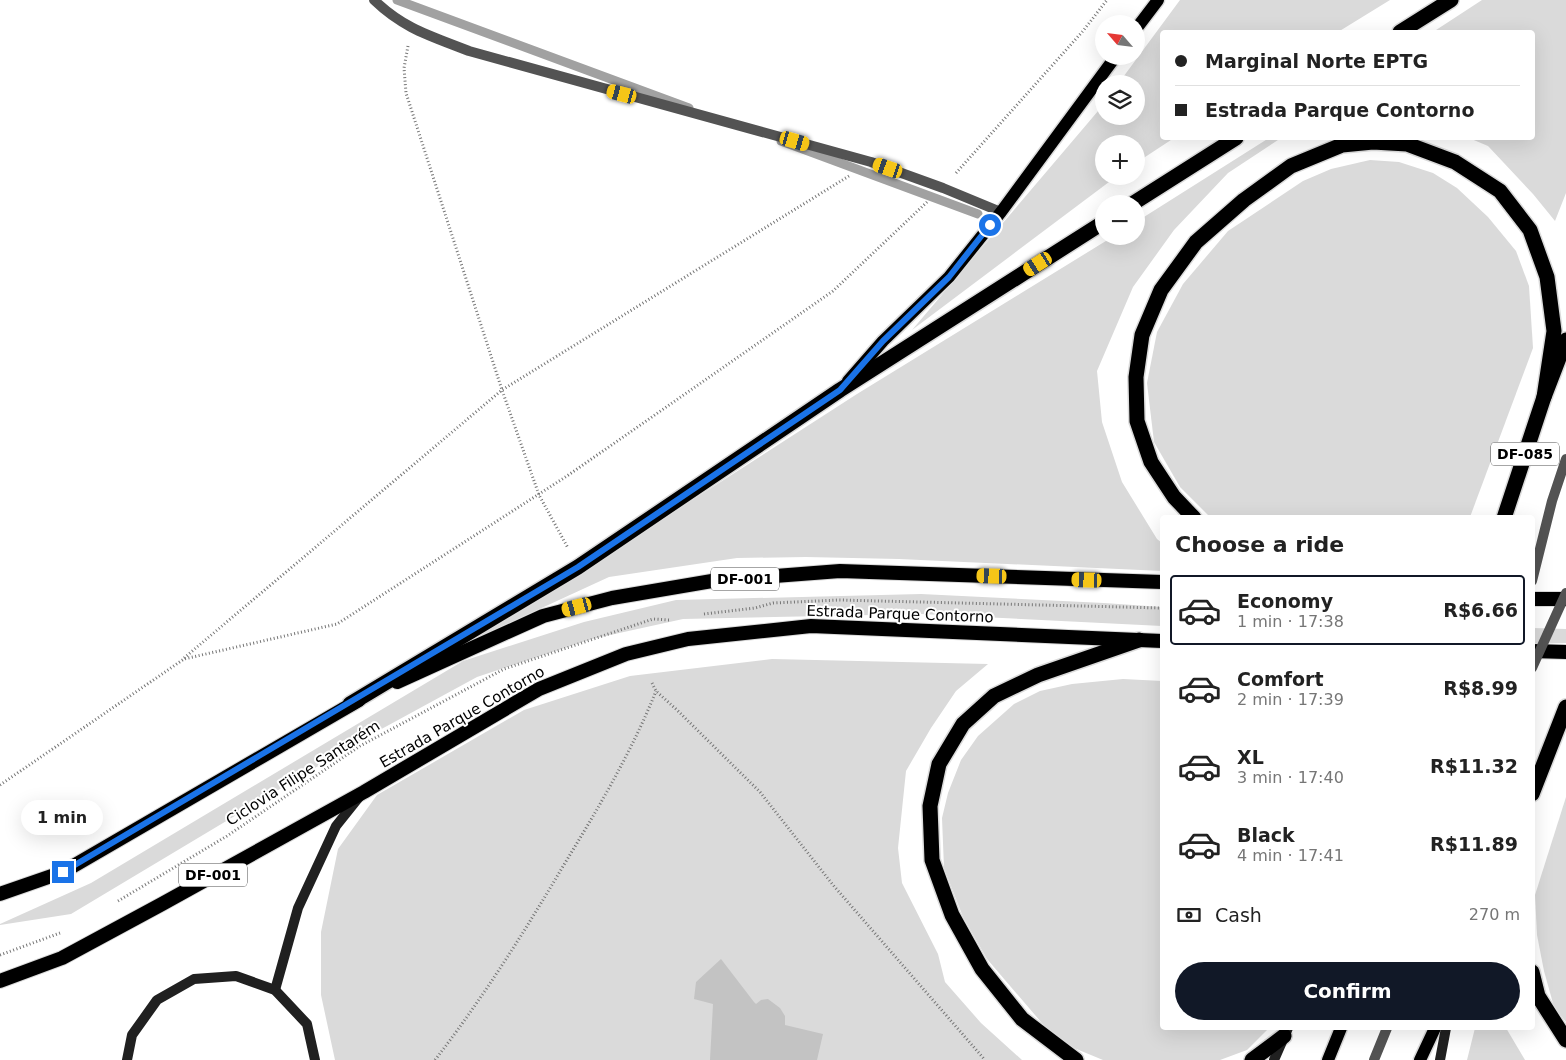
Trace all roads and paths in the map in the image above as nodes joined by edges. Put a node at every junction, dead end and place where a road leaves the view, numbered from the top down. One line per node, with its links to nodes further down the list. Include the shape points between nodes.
1 (374, 0): 6 (street)
2 (1107, 0): 11 (path)
3 (1158, 0): 5 (main road)
4 (1451, 0): 7 (highway)
5 (1145, 17)
6 (411, 28): 10 (street, via 468,51); 16 (path, via 404,68 406,93)
7 (1403, 30)
8 (1109, 65): 13 (main road)
9 (1233, 140): 12 (highway)
10 (872, 162): 11 (street); 16 (path)
11 (943, 188): 13 (street); 20 (path, via 833,291)
12 (1145, 196)
13 (1001, 212): 17 (main road, via 949,277 883,341)
14 (1095, 228): 17 (highway)
15 (1566, 340): 18 (highway, DF-085)
16 (502, 390): 20 (path); 34 (path)
17 (840, 390): 23 (highway)
18 (1544, 397): 21 (highway, via 1554,330 1547,277 1530,230 1500,191 1455,162 1407,144 1373,142 1342,146 1291,166 1244,200 1196,242 1161,290 1142,334 1136,377 1137,421 1151,462 1174,497); 22 (highway, DF-085)
19 (1566, 459): 24 (street)
20 (539, 494): 23 (path); 34 (path, via 336,624)
21 (1191, 515)
22 (1505, 515)
23 (578, 567): 38 (highway)
24 (1535, 569)
25 (1160, 582): 38 (highway, DF-001, via 840,571 712,581 612,598 543,616)
26 (1566, 593): 35 (street, bridge)
27 (1535, 599): 28 (highway)
28 (1566, 599)
29 (626, 629): 44 (path, Ciclovia Filipe Santarém, via 504,669 368,741 227,836)
30 (1139, 640): 31 (highway, Estrada Parque Contorno / DF-001); 42 (highway, Estrada Parque Contorno / DF-001, via 811,626 688,639 626,654 539,688); 60 (highway, via 1038,675 994,696 963,724 939,764 930,806 932,860 952,915 982,969 1022,1019)
31 (1160, 641)
32 (1535, 651): 33 (highway)
33 (1566, 652)
34 (184, 658): 40 (path)
35 (1535, 661)
36 (652, 683): 37 (path)
37 (656, 691): 58 (path, via 603,800 521,937); 59 (path, via 760,792 833,885)
38 (350, 704): 43 (highway, DF-001, via 63,872)
39 (1566, 708): 41 (highway)
40 (0, 785)
41 (1535, 786)
42 (364, 792): 47 (highway, Estrada Parque Contorno / DF-001, via 62,958); 49 (main road, via 336,826 298,908)
43 (0, 894)
44 (113, 904)
45 (63, 932): 46 (path)
46 (0, 955)
47 (0, 981)
48 (1535, 984): 55 (highway, via 1538,996)
49 (276, 990): 56 (main road, via 236,976 194,979 157,1000 132,1036); 57 (main road, via 307,1024)
50 (1340, 1030): 63 (main road)
51 (1385, 1030): 64 (street)
52 (1434, 1030): 65 (main road)
53 (1446, 1030): 66 (main road)
54 (1286, 1032): 61 (highway); 62 (main road)
55 (1566, 1040)
56 (128, 1060)
57 (315, 1060)
58 (435, 1060)
59 (985, 1060)
60 (1076, 1060)
61 (1252, 1060)
62 (1274, 1060)
63 (1328, 1060)
64 (1374, 1060)
65 (1420, 1060)
66 (1440, 1060)

